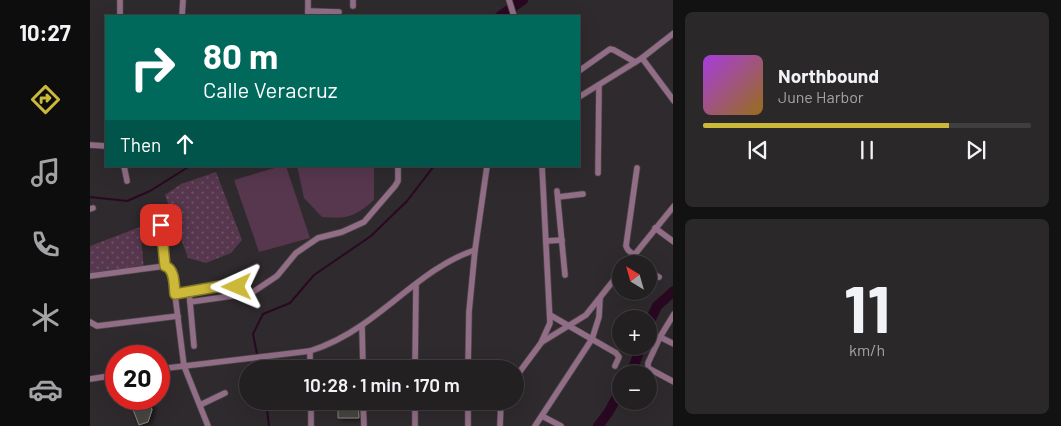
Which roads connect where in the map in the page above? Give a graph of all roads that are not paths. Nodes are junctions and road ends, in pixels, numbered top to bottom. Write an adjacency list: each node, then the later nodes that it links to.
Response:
1 (120, 0): 7 (street)
2 (183, 0): 8 (street)
3 (308, 0): 6 (street)
4 (509, 0): 9 (street)
5 (339, 12): 6 (street)
6 (308, 14)
7 (120, 15)
8 (182, 15)
9 (514, 15)
10 (673, 34): 11 (street)
11 (642, 58): 12 (street); 16 (street)
12 (635, 62): 13 (street); 14 (street)
13 (580, 70)
14 (599, 84): 15 (street); 24 (street)
15 (580, 95)
16 (673, 100)
17 (90, 145): 18 (street)
18 (105, 146)
19 (124, 167): 25 (street)
20 (398, 167): 44 (street)
21 (487, 167): 33 (street)
22 (542, 167): 31 (street)
23 (637, 168): 34 (street)
24 (598, 173)
25 (127, 181)
26 (583, 194): 30 (street)
27 (673, 207): 29 (street)
28 (161, 225): 36 (street)
29 (655, 228): 32 (street); 35 (street)
30 (562, 240): 31 (street); 37 (street)
31 (546, 241): 48 (street)
32 (673, 241)
33 (475, 250): 40 (street); 63 (street)
34 (630, 255)
35 (634, 255)
36 (167, 266): 38 (street); 43 (street)
37 (565, 275)
38 (90, 276)
39 (612, 283): 46 (street)
40 (416, 285): 52 (street); 62 (street)
41 (211, 288): 42 (street); 44 (street); 45 (street)
42 (189, 291): 43 (street); 47 (street)
43 (175, 294): 49 (street)
44 (239, 295): 45 (street)
45 (212, 299): 47 (street)
46 (600, 299): 53 (street); 55 (street)
47 (190, 302): 58 (street)
48 (550, 315): 53 (street); 56 (street)
49 (178, 316): 51 (street); 65 (street)
50 (673, 316): 54 (street)
51 (91, 324)
52 (362, 326): 59 (street); 61 (street)
53 (568, 326): 55 (street); 56 (street)
54 (660, 337): 57 (street); 70 (street)
55 (592, 339): 64 (street); 78 (street)
56 (541, 343): 66 (street)
57 (673, 344)
58 (194, 346)
59 (310, 351): 60 (street); 65 (street)
60 (310, 360)
61 (362, 360)
62 (416, 360)
63 (468, 360)
64 (615, 365)
65 (184, 366): 67 (street); 72 (street)
66 (524, 366)
67 (170, 368)
68 (105, 377): 69 (street)
69 (90, 379)
70 (673, 381)
71 (225, 393): 72 (street)
72 (200, 405): 79 (street)
73 (311, 410): 80 (street)
74 (363, 410): 81 (street)
75 (415, 410): 82 (street)
76 (468, 410): 83 (street)
77 (500, 410): 84 (street)
78 (542, 416): 85 (street); 86 (street)
79 (208, 426)
80 (311, 426)
81 (364, 426)
82 (415, 426)
83 (468, 426)
84 (500, 426)
85 (535, 426)
86 (561, 426)

